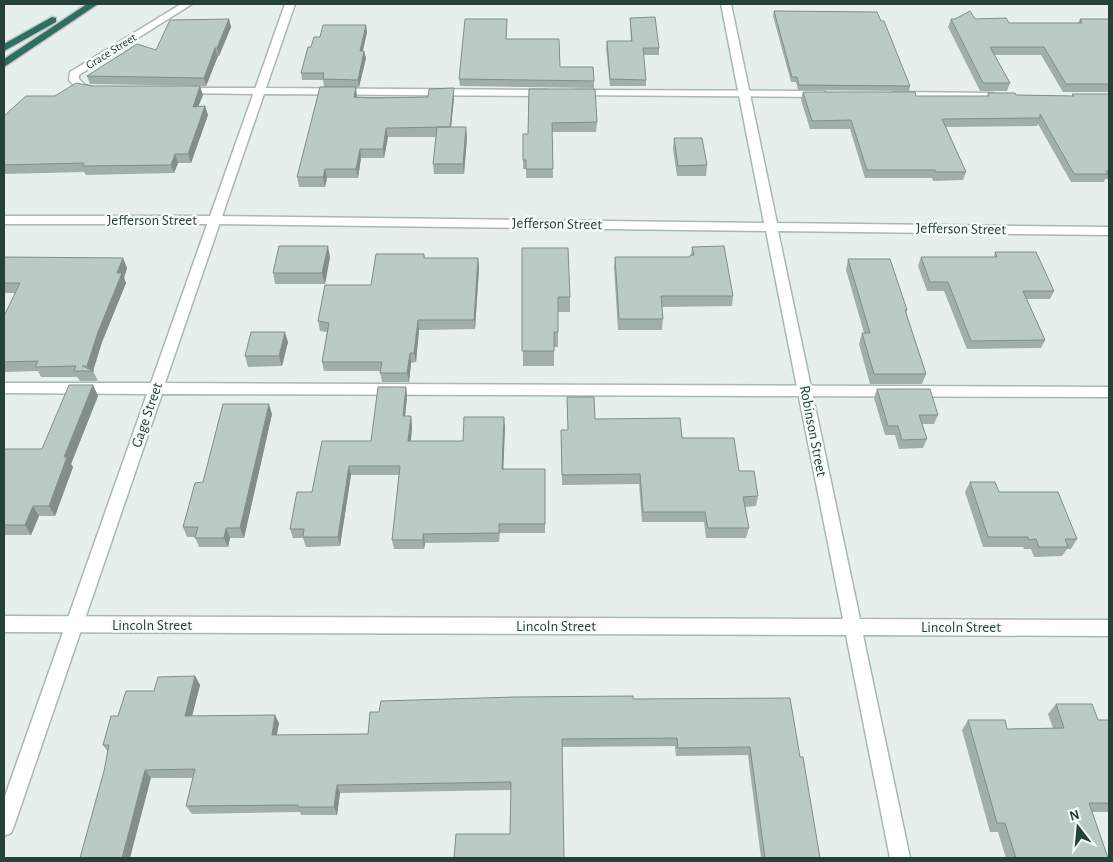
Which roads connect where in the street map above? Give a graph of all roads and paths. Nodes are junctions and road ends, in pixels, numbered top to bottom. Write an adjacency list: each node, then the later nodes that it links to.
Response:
1 (82, 4): 6 (highway)
2 (93, 4): 7 (highway)
3 (187, 4): 8 (street, Grace Street)
4 (290, 4): 10 (street, Gage Street)
5 (726, 4): 11 (street, Robinson Street)
6 (4, 48)
7 (4, 64)
8 (104, 90)
9 (172, 90): 10 (street)
10 (259, 91): 11 (street); 16 (street, Gage Street)
11 (744, 94): 12 (street); 17 (street, Robinson Street)
12 (833, 94)
13 (882, 95): 14 (street)
14 (1001, 96)
15 (4, 220): 16 (street, Jefferson Street)
16 (215, 220): 17 (street, Jefferson Street); 20 (street, Gage Street)
17 (771, 226): 18 (street, Jefferson Street); 21 (street, Robinson Street)
18 (1109, 231)
19 (4, 388): 20 (street)
20 (156, 389): 21 (street); 24 (street, Gage Street)
21 (805, 391): 22 (street); 25 (street, Robinson Street)
22 (1109, 392)
23 (4, 624): 24 (street, Lincoln Street)
24 (74, 624): 25 (street, Lincoln Street); 27 (street, Gage Street)
25 (853, 627): 26 (street, Lincoln Street); 28 (street, Robinson Street)
26 (1109, 628)
27 (4, 826)
28 (900, 858)

